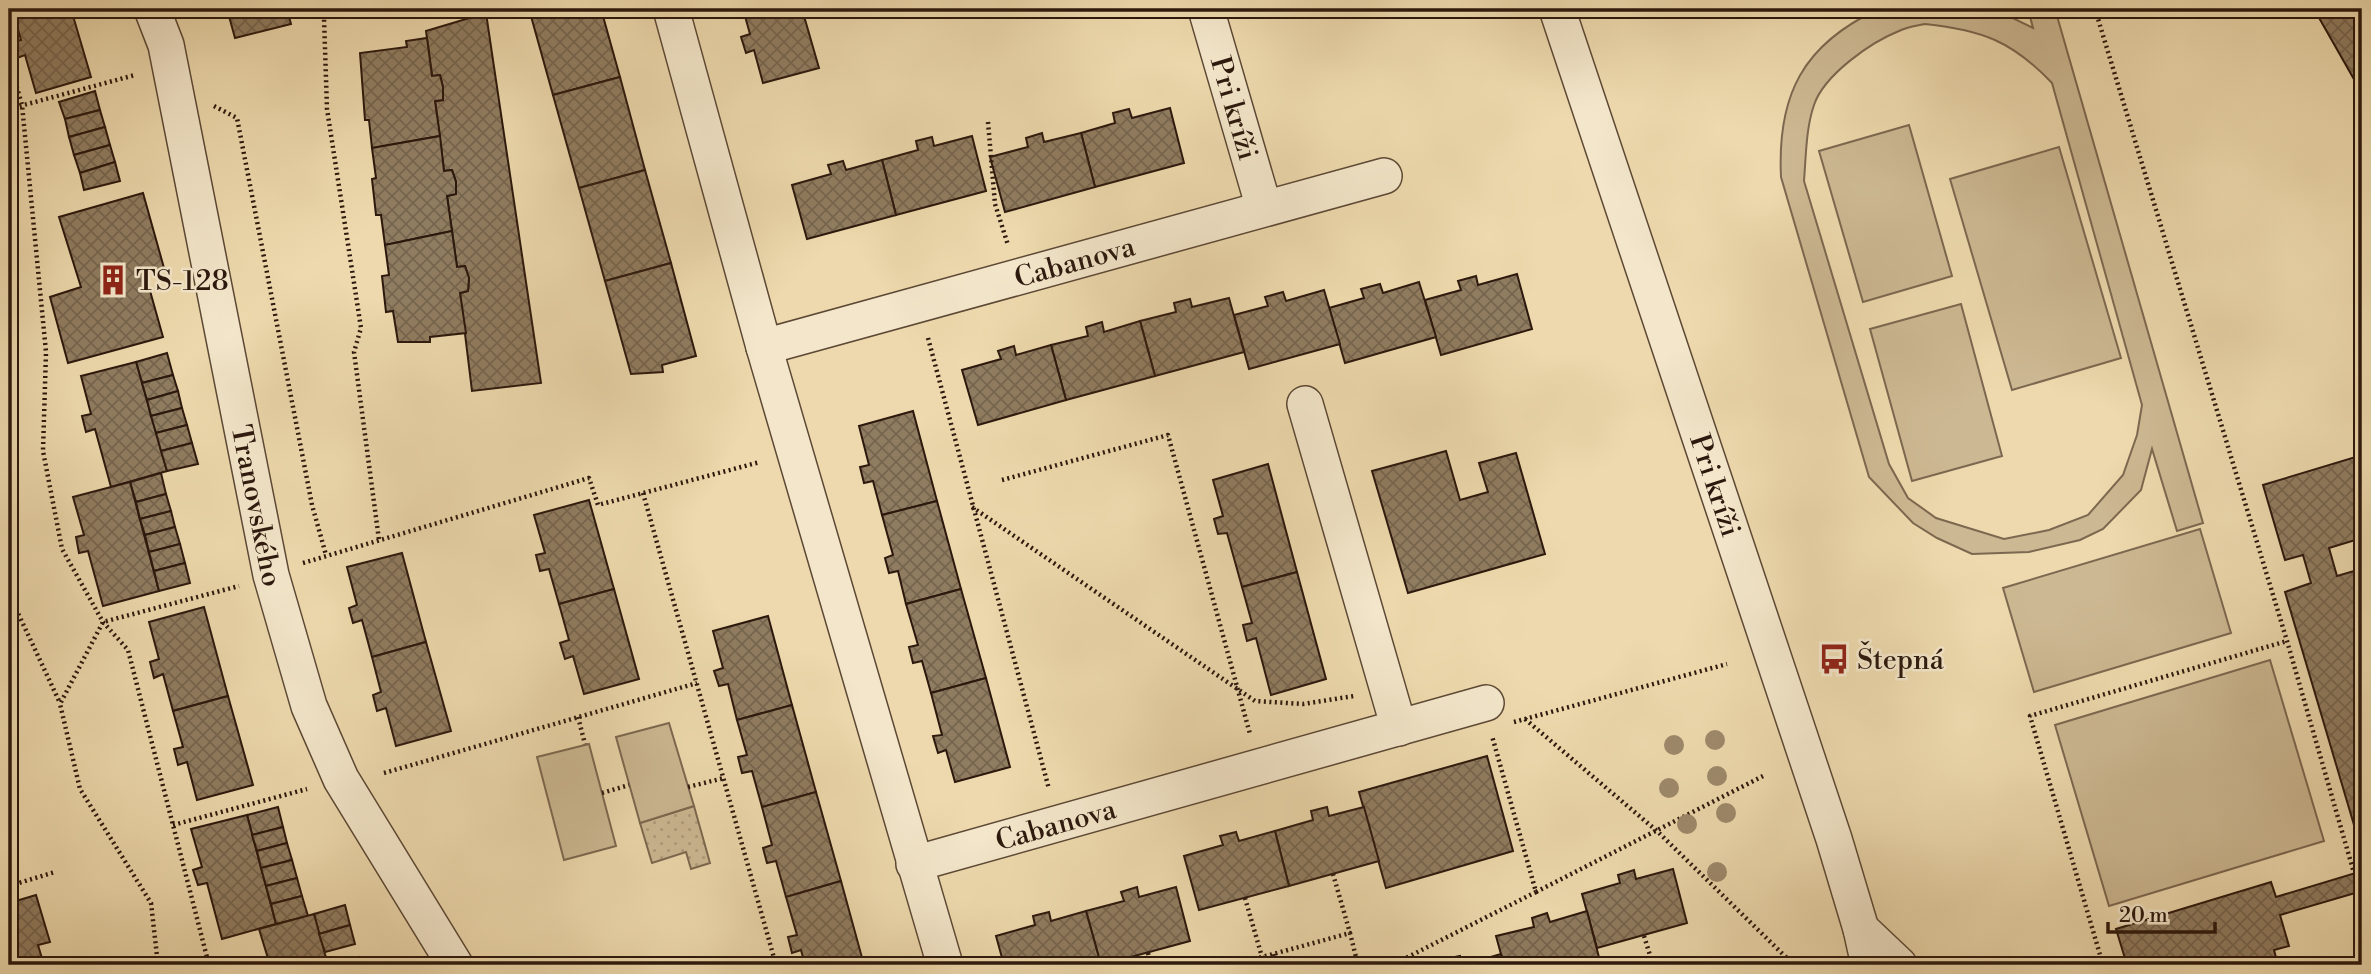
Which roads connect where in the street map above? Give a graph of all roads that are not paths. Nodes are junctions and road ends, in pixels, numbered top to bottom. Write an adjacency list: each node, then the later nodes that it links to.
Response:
1 (152, 9): 13 (street, Tranovského)
2 (671, 9): 7 (street)
3 (1206, 9): 6 (street, Pri kríži)
4 (1557, 9): 12 (street, Pri kríži)
5 (1384, 176): 6 (street, Cabanova)
6 (1264, 208): 7 (street, Cabanova)
7 (764, 347): 11 (street)
8 (1305, 404): 10 (street)
9 (1496, 718): 10 (street, Cabanova)
10 (1399, 728): 11 (street, Cabanova)
11 (914, 864): 14 (street)
12 (1861, 929): 15 (street, Pri kríži); 16 (street)
13 (455, 965)
14 (945, 965)
15 (1869, 965)
16 (1899, 965)

